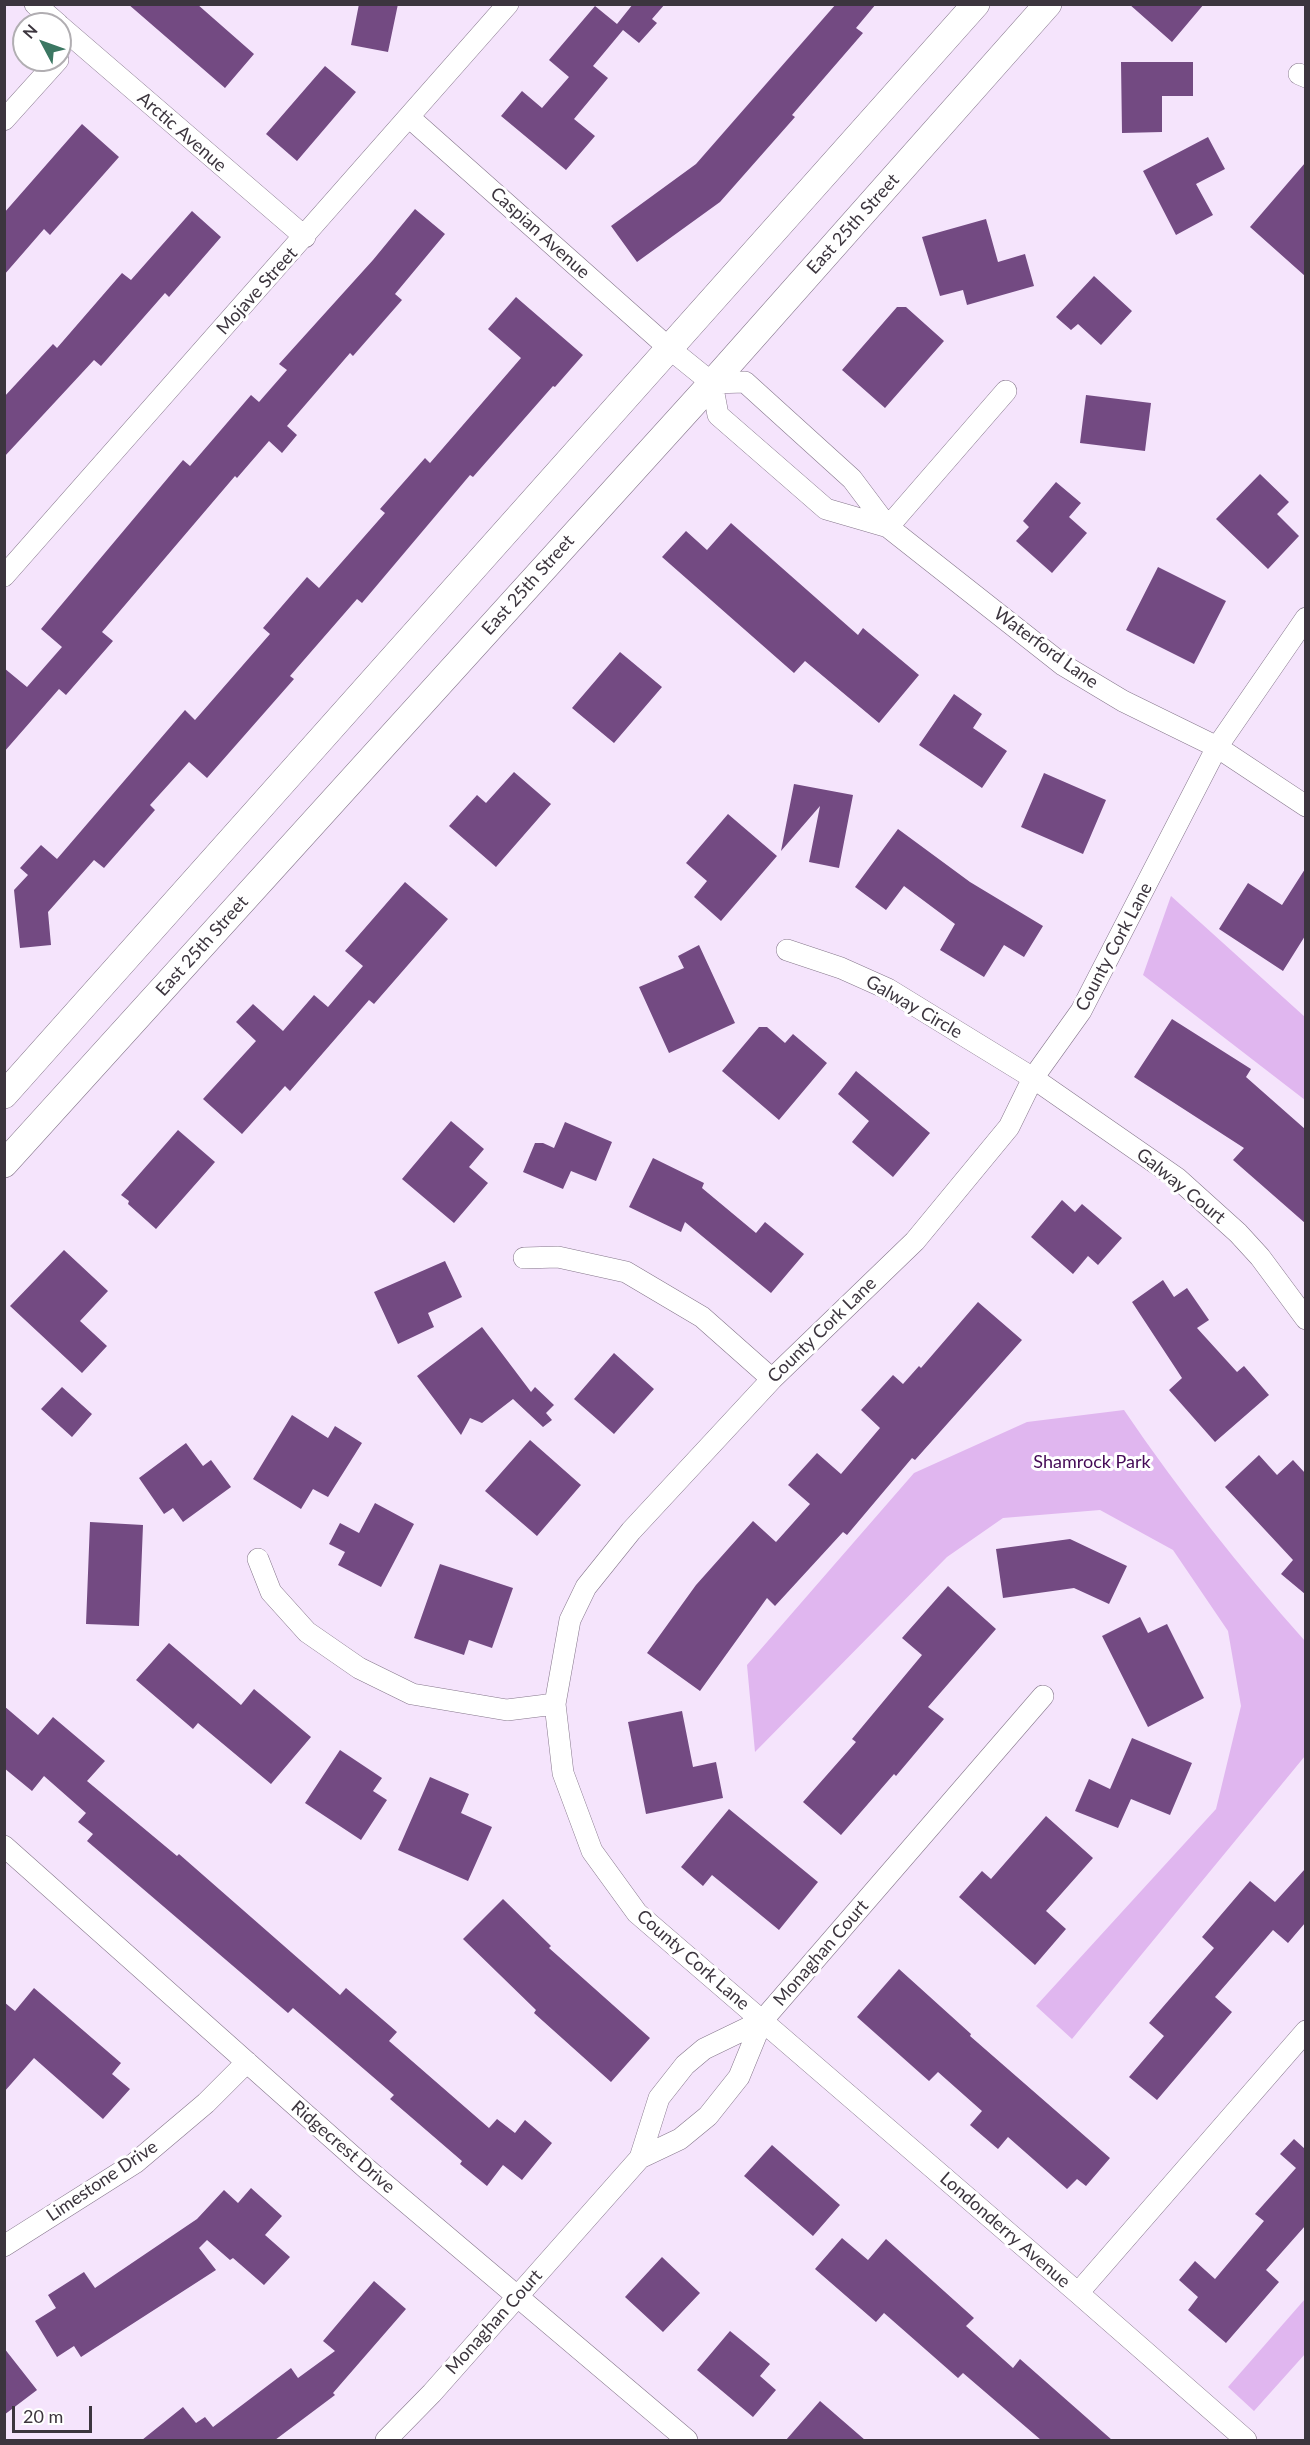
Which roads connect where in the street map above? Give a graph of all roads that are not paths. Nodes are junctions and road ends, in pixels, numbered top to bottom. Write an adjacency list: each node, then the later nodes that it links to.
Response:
1 (508, 4): 6 (street, Mojave Street)
2 (976, 4): 9 (street)
3 (1048, 4): 10 (street, East 25th Street)
4 (72, 36): 8 (street, Arctic Avenue)
5 (47, 72): 7 (street)
6 (410, 118): 8 (street, Mojave Street); 9 (street, Caspian Avenue)
7 (4, 120)
8 (304, 237): 13 (street, Mojave Street)
9 (670, 349): 10 (street); 19 (street)
10 (712, 383): 12 (street, Waterford Lane); 12 (street, Waterford Lane); 20 (street, East 25th Street)
11 (1006, 391): 12 (street)
12 (888, 527): 15 (street, Waterford Lane)
13 (4, 576)
14 (1305, 618): 15 (street, County Cork Lane)
15 (1217, 747): 16 (street, Waterford Lane); 18 (street, County Cork Lane)
16 (1305, 806)
17 (787, 950): 18 (street, Galway Circle)
18 (1033, 1078): 22 (street, Galway Court); 23 (street, County Cork Lane)
19 (4, 1095)
20 (4, 1164)
21 (524, 1258): 23 (street)
22 (1305, 1319)
23 (772, 1379): 26 (street, County Cork Lane)
24 (258, 1559): 26 (street)
25 (1043, 1696): 28 (street, Monaghan Court)
26 (555, 1704): 28 (street, County Cork Lane)
27 (4, 1846): 30 (street, Ridgecrest Drive)
28 (762, 2021): 31 (street); 31 (street, Monaghan Court); 33 (street, Londonderry Avenue)
29 (1305, 2031): 33 (street)
30 (247, 2062): 32 (street, Limestone Drive); 34 (street, Ridgecrest Drive)
31 (640, 2158): 34 (street, Monaghan Court)
32 (4, 2246)
33 (1078, 2293): 37 (street, Londonderry Avenue)
34 (518, 2296): 35 (street, Monaghan Court); 36 (street, Ridgecrest Drive)
35 (386, 2440)
36 (687, 2440)
37 (1246, 2440)

